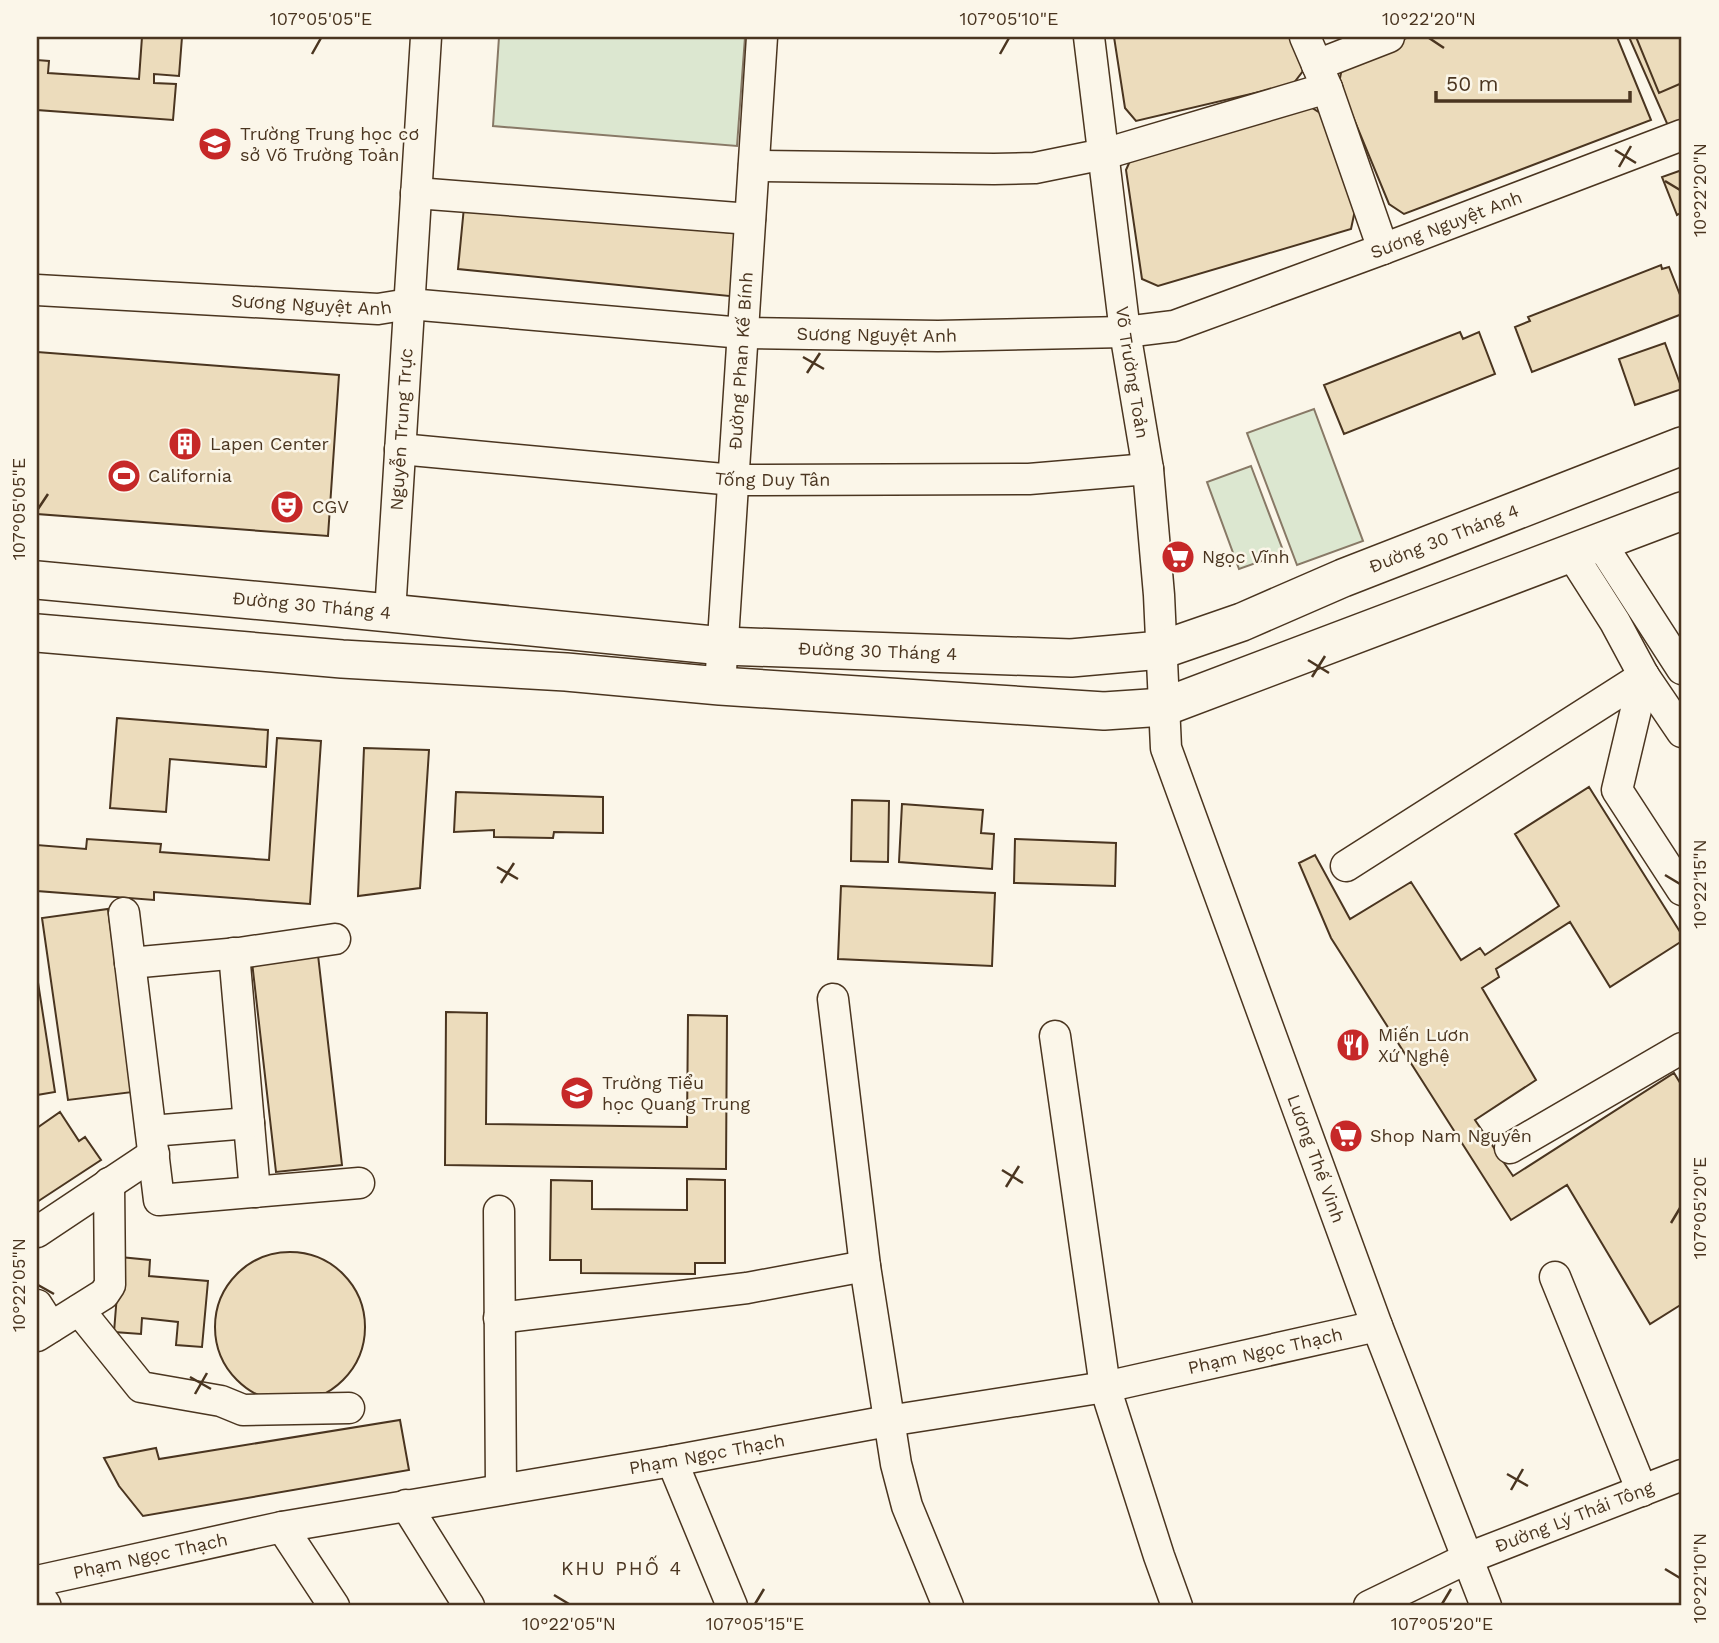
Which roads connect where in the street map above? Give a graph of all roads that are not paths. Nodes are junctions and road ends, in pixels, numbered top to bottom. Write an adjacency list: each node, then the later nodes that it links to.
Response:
1 (426, 37): 10 (street, Nguyễn Trung Trực)
2 (762, 37): 9 (street, Đường Phan Kế Bính)
3 (1089, 37): 8 (street, Võ Trường Toản)
4 (1305, 37): 6 (street)
5 (1389, 37): 6 (street)
6 (1322, 77): 8 (street); 12 (street)
7 (1682, 135): 12 (street, Sương Nguyệt Anh)
8 (1104, 154): 9 (street); 15 (street, Võ Trường Toản)
9 (754, 166): 11 (street, Đường Phan Kế Bính)
10 (416, 193): 11 (street); 14 (street, Nguyễn Trung Trực)
11 (750, 219): 16 (street, Đường Phan Kế Bính)
12 (1383, 249): 15 (street, Sương Nguyệt Anh)
13 (37, 290): 14 (street, Sương Nguyệt Anh)
14 (409, 304): 16 (street, Sương Nguyệt Anh); 18 (street, Nguyễn Trung Trực)
15 (1125, 332): 16 (street, Sương Nguyệt Anh); 19 (street, Võ Trường Toản)
16 (743, 333): 20 (street, Đường Phan Kế Bính)
17 (1682, 446): 29 (main road, Đường 30 Tháng 4)
18 (400, 449): 20 (street, Tống Duy Tân); 25 (street, Nguyễn Trung Trực)
19 (1148, 469): 20 (street, Tống Duy Tân); 29 (street, Võ Trường Toản)
20 (734, 480): 28 (street, Đường Phan Kế Bính)
21 (1682, 512): 22 (main road)
22 (1585, 548): 30 (street); 31 (street); 33 (main road)
23 (37, 580): 24 (main road, Đường 30 Tháng 4)
24 (86, 584): 25 (main road, Đường 30 Tháng 4); 27 (main road)
25 (390, 612): 28 (main road, Đường 30 Tháng 4)
26 (37, 634): 27 (main road)
27 (81, 637): 32 (main road)
28 (723, 646): 29 (main road, Đường 30 Tháng 4); 32 (street, Đường Phan Kế Bính)
29 (1161, 650): 33 (street, Võ Trường Toản)
30 (1682, 669)
31 (1644, 676): 34 (street); 35 (street); 36 (street)
32 (720, 686): 33 (main road)
33 (1164, 707): 58 (street, Lương Thế Vinh)
34 (1682, 732)
35 (1673, 856): 37 (street)
36 (1346, 866)
37 (1682, 890)
38 (124, 914): 41 (street)
39 (335, 939): 40 (street)
40 (234, 953): 41 (street); 45 (street)
41 (130, 963): 46 (street)
42 (833, 999): 53 (street)
43 (1055, 1036): 59 (street)
44 (1682, 1048): 47 (street)
45 (249, 1123): 46 (street); 50 (street)
46 (152, 1142): 48 (street); 50 (street)
47 (1510, 1148)
48 (109, 1183): 52 (street); 55 (street)
49 (359, 1183): 50 (street)
50 (255, 1192)
51 (499, 1211): 56 (street)
52 (37, 1231)
53 (865, 1266): 56 (street); 61 (street)
54 (1555, 1277): 65 (street)
55 (79, 1310): 57 (street); 60 (street)
56 (499, 1318): 64 (street)
57 (42, 1323)
58 (1377, 1326): 59 (street, Phạm Ngọc Thạch); 68 (street, Lương Thế Vinh)
59 (1105, 1387): 61 (street, Phạm Ngọc Thạch); 76 (street)
60 (349, 1408)
61 (888, 1421): 62 (street, Phạm Ngọc Thạch); 75 (street)
62 (672, 1461): 64 (street, Phạm Ngọc Thạch); 74 (street)
63 (1682, 1475): 65 (street, Đường Lý Thái Tông)
64 (500, 1489): 66 (street, Phạm Ngọc Thạch)
65 (1642, 1490): 68 (street, Đường Lý Thái Tông)
66 (406, 1506): 67 (street, Phạm Ngọc Thạch); 73 (street)
67 (282, 1527): 69 (street, Phạm Ngọc Thạch); 72 (street)
68 (1468, 1558): 77 (street, Đường Lý Thái Tông); 78 (street, Lương Thế Vinh)
69 (37, 1581)
70 (37, 1598): 71 (main road)
71 (42, 1606)
72 (334, 1606)
73 (469, 1606)
74 (732, 1606)
75 (948, 1606)
76 (1177, 1606)
77 (1369, 1606)
78 (1486, 1606)

